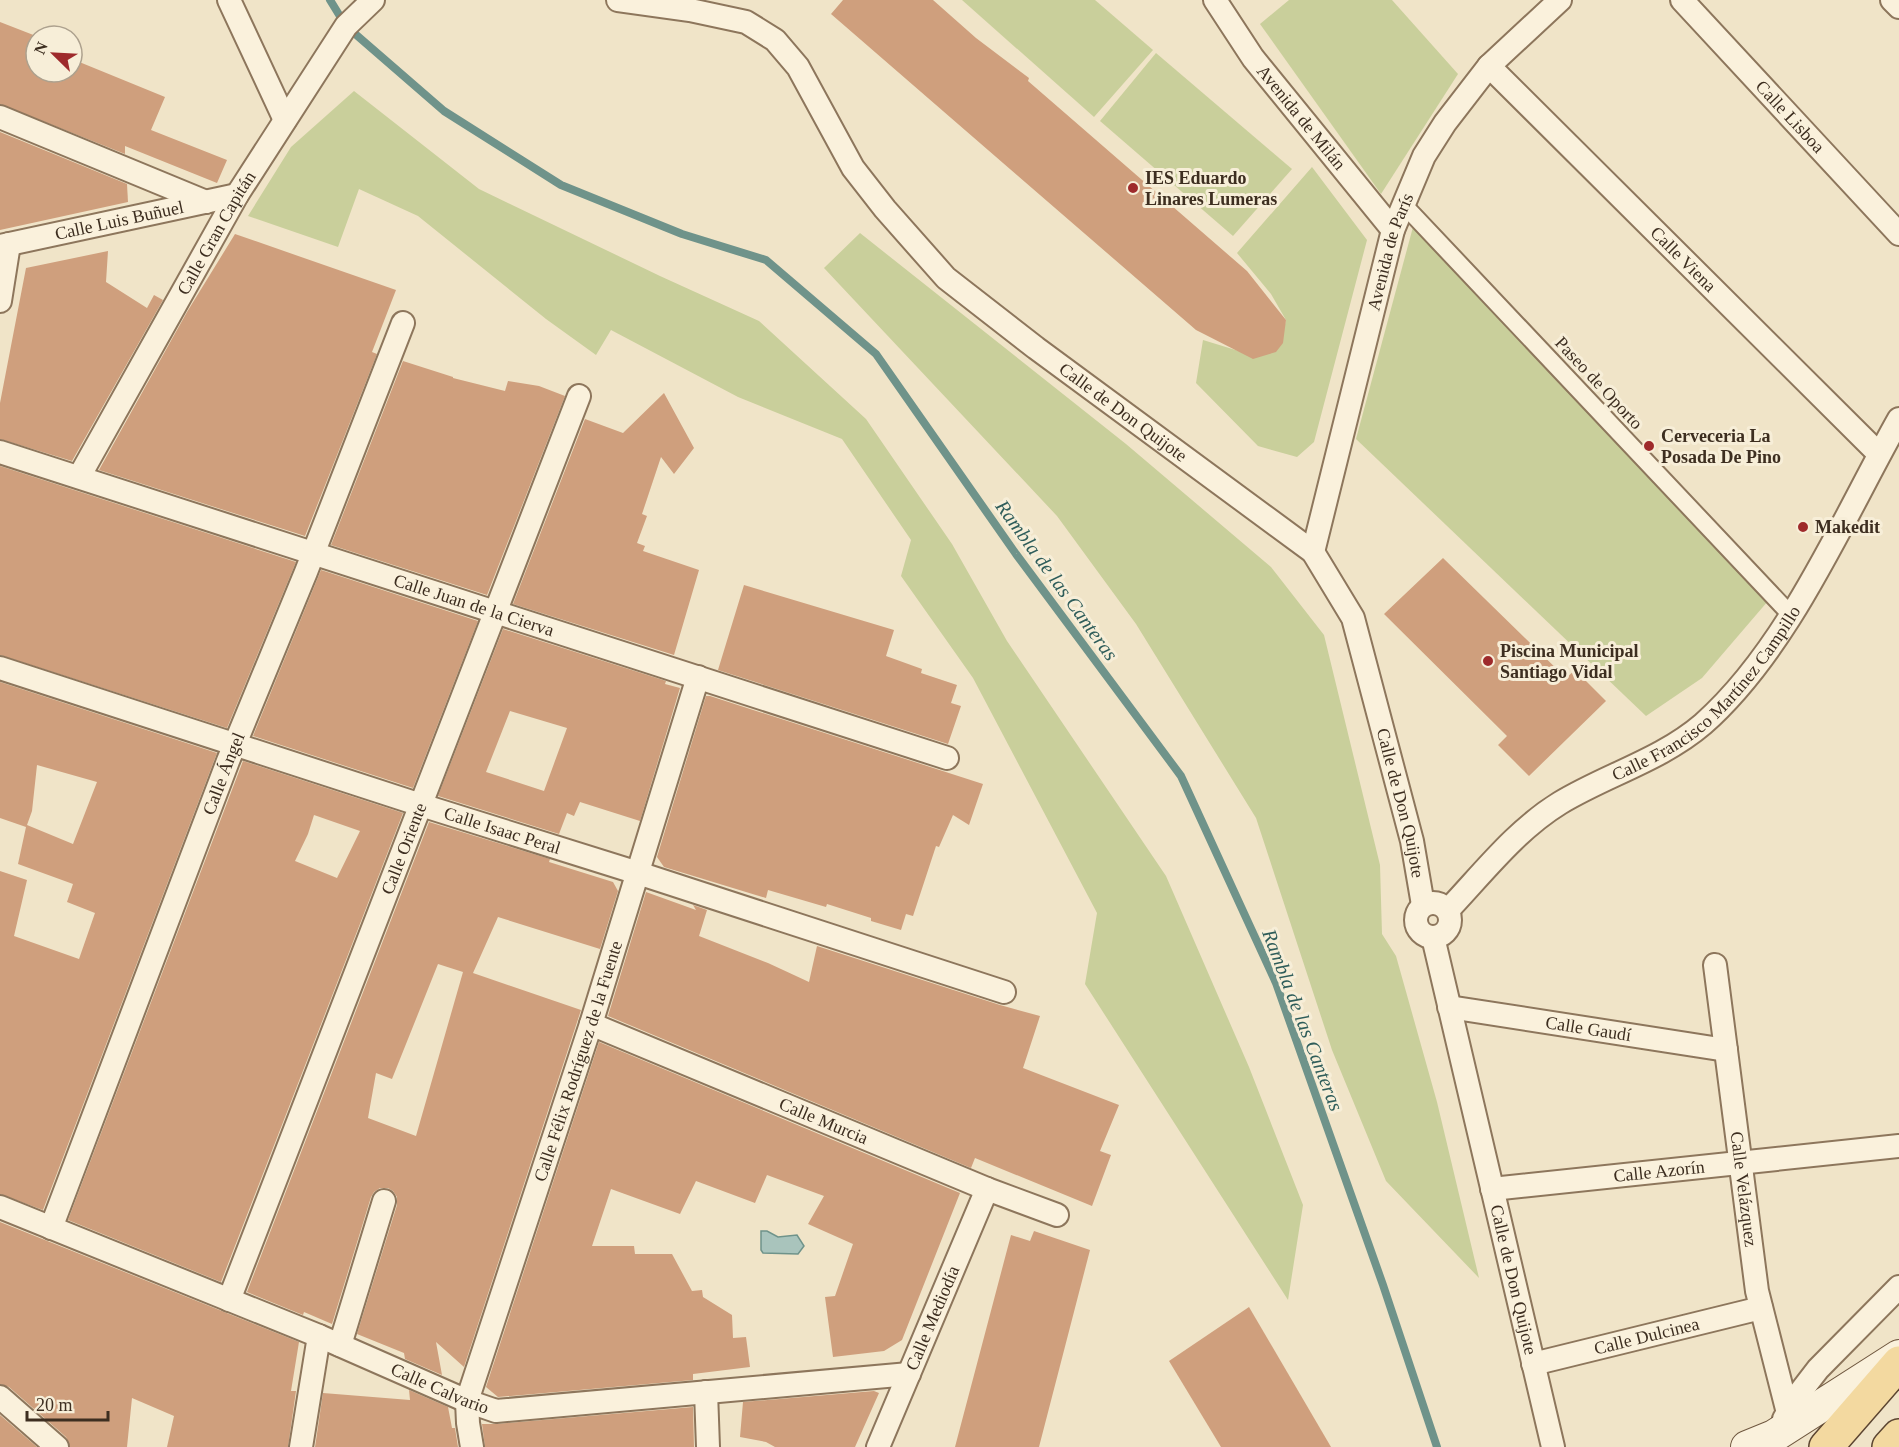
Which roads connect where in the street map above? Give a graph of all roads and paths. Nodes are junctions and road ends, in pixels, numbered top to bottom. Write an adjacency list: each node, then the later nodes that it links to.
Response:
1 (229, 0): 13 (street)
2 (373, 0): 13 (street, Calle Gran Capitán)
3 (618, 0): 10 (street, Calle de Don Quijote)
4 (739, 0): 10 (street)
5 (1215, 0): 17 (street, Avenida de Milán)
6 (1560, 0): 11 (street, Avenida de París)
7 (1682, 0): 18 (street, Calle Lisboa)
8 (1892, 0): 9 (street)
9 (1899, 7)
10 (723, 17): 28 (street, Calle de Don Quijote)
11 (1489, 66): 16 (street, Avenida de París); 25 (street, Calle Viena)
12 (0, 117): 15 (street)
13 (285, 120): 14 (street, Calle Gran Capitán)
14 (237, 195): 15 (street, Calle Luis Buñuel); 26 (street, Calle Gran Capitán)
15 (206, 201): 19 (street, Calle Luis Buñuel)
16 (1403, 204): 17 (street, Avenida de París); 30 (street, Paseo de Oporto)
17 (1393, 230): 28 (street, Avenida de París)
18 (1899, 234)
19 (5, 245): 20 (street)
20 (0, 301)
21 (403, 323): 27 (street, Calle Ángel)
22 (579, 396): 29 (street, Calle Oriente)
23 (1899, 419): 25 (street, Calle Francisco Martínez Campillo)
24 (0, 452): 26 (street, Calle Juan de la Cierva)
25 (1880, 454): 30 (street, Calle Francisco Martínez Campillo)
26 (80, 477): 27 (street, Calle Juan de la Cierva)
27 (313, 552): 29 (street, Calle Juan de la Cierva); 33 (street, Calle Ángel)
28 (1313, 552): 37 (street, Calle de Don Quijote)
29 (496, 612): 32 (street, Calle Juan de la Cierva); 35 (street, Calle Oriente)
30 (1791, 615): 38 (street, Calle Francisco Martínez Campillo)
31 (0, 668): 33 (street, Calle Isaac Peral)
32 (698, 677): 34 (street, Calle Juan de la Cierva); 36 (street, Calle Félix Rodríguez de la Fuente)
33 (235, 744): 35 (street, Calle Isaac Peral); 52 (street, Calle Ángel)
34 (947, 758)
35 (421, 805): 36 (street, Calle Isaac Peral); 54 (street, Calle Oriente)
36 (638, 873): 41 (street, Calle Isaac Peral); 43 (street, Calle Félix Rodríguez de la Fuente)
37 (1424, 905): 38 (street); 39 (street)
38 (1448, 910): 39 (street)
39 (1433, 937): 42 (street, Calle de Don Quijote)
40 (1715, 965): 44 (street, Calle Velázquez)
41 (1004, 992)
42 (1449, 1006): 44 (street, Calle Gaudí); 48 (street, Calle de Don Quijote)
43 (591, 1024): 47 (street, Calle Murcia); 64 (street, Calle Félix Rodríguez de la Fuente)
44 (1726, 1050): 46 (street, Calle Velázquez)
45 (1899, 1146): 46 (street, Calle Azorín)
46 (1741, 1162): 48 (street, Calle Azorín); 55 (street, Calle Velázquez)
47 (987, 1189): 51 (street, Calle Murcia); 61 (street, Calle Mediodía)
48 (1492, 1189): 60 (street, Calle de Don Quijote)
49 (384, 1201): 57 (street)
50 (0, 1207): 52 (street, Calle Calvario)
51 (1057, 1215)
52 (51, 1228): 54 (street, Calle Calvario)
53 (1899, 1287): 65 (street)
54 (229, 1300): 56 (street, Calle Calvario)
55 (1761, 1308): 60 (street, Calle Dulcinea); 65 (street, Calle Velázquez)
56 (319, 1336): 57 (street, Calle Calvario); 68 (street)
57 (339, 1345): 64 (street, Calle Calvario)
58 (1899, 1356): 65 (main road)
59 (1899, 1363): 73 (main road)
60 (1533, 1364): 72 (street, Calle de Don Quijote)
61 (909, 1374): 62 (street, Calle Calvario); 71 (street, Calle Mediodía)
62 (706, 1392): 64 (street, Calle Calvario); 70 (street)
63 (0, 1397): 67 (street)
64 (467, 1401): 69 (street, Calle Félix Rodríguez de la Fuente)
65 (1770, 1432)
66 (1899, 1436): 74 (main road)
67 (57, 1447)
68 (301, 1447)
69 (472, 1447)
70 (708, 1447)
71 (878, 1447)
72 (1552, 1447)
73 (1826, 1447)
74 (1889, 1447)

